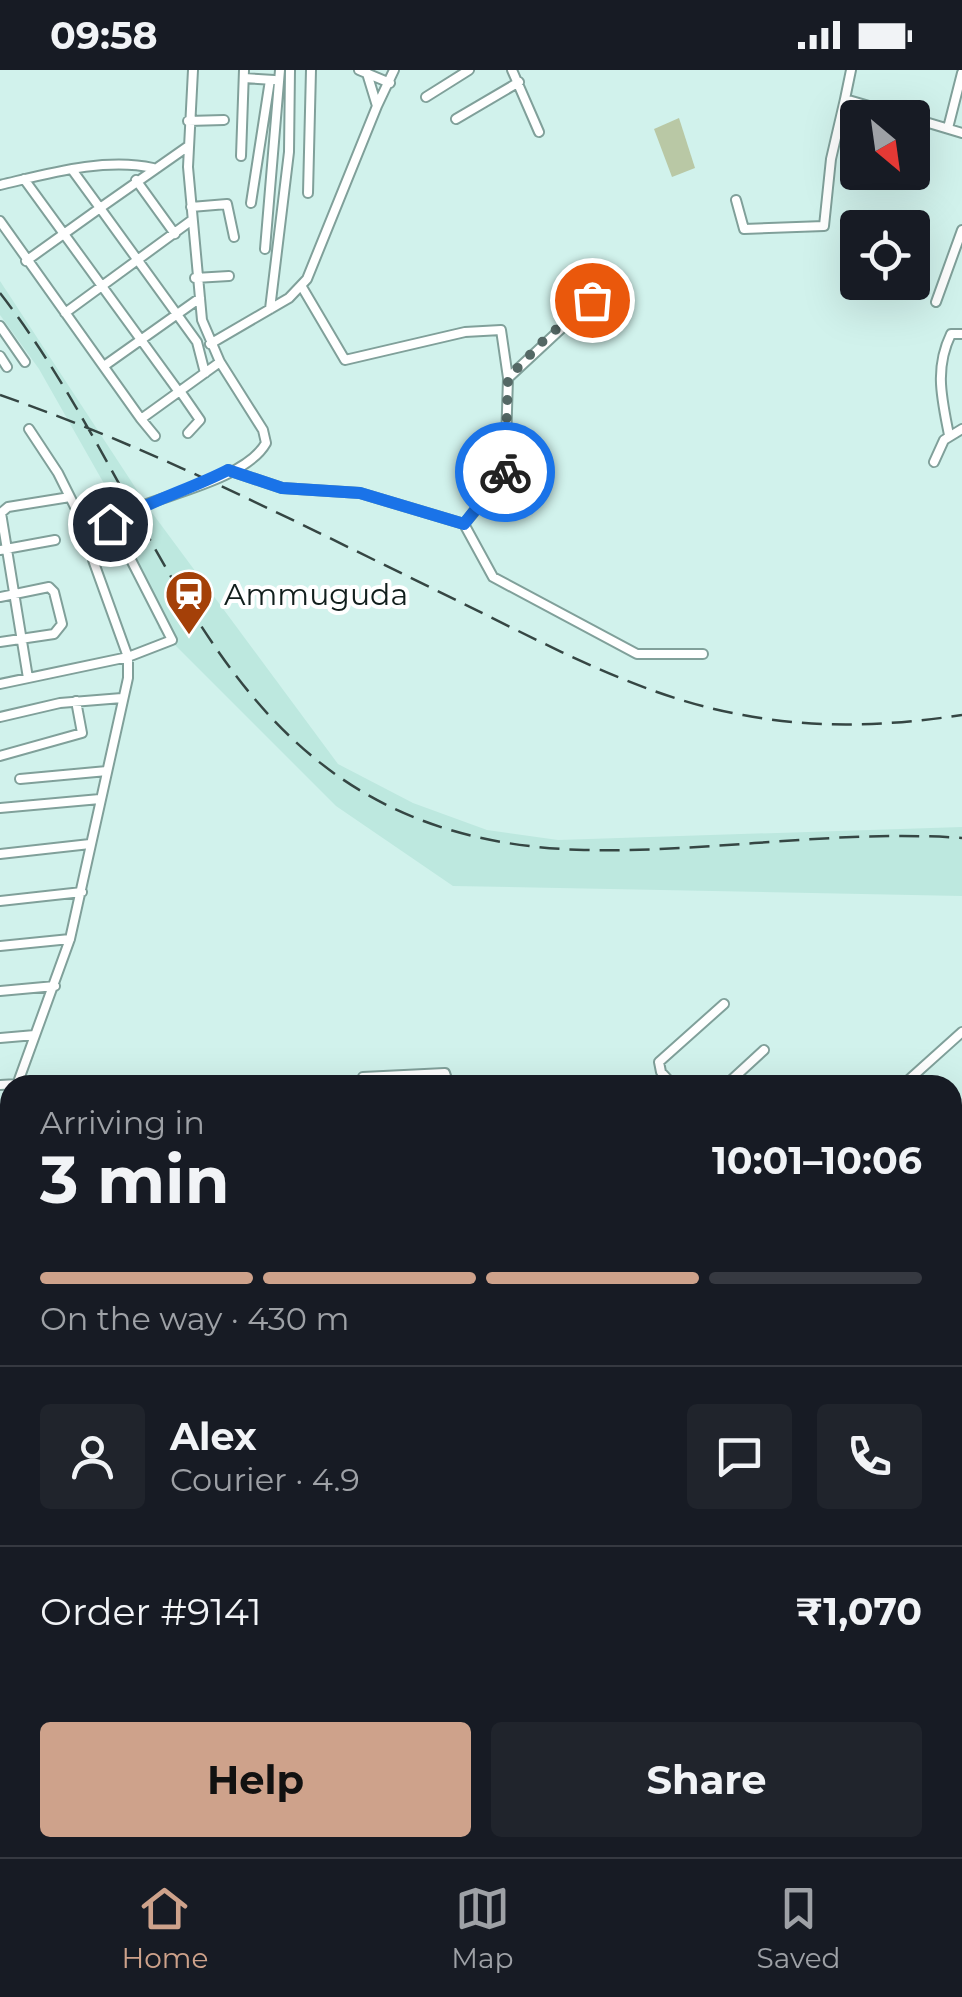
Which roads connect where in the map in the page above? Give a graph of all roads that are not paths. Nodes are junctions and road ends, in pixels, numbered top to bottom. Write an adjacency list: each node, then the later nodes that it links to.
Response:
1 (193, 70): 20 (street)
2 (290, 70): 40 (street)
3 (312, 70): 32 (street)
4 (394, 70): 12 (street)
5 (470, 70): 14 (street)
6 (512, 70): 13 (street)
7 (850, 70): 15 (street)
8 (364, 71): 12 (street); 17 (street)
9 (962, 73): 22 (street)
10 (244, 74): 11 (street); 26 (street)
11 (276, 76): 34 (street); 39 (street)
12 (390, 82): 17 (street)
13 (519, 82): 18 (street); 23 (street)
14 (426, 97)
15 (845, 99): 16 (street); 33 (street)
16 (848, 100)
17 (377, 106): 53 (street)
18 (456, 118)
19 (224, 120): 20 (street)
20 (188, 121): 25 (street)
21 (930, 123): 22 (street)
22 (948, 128): 24 (street)
23 (539, 132)
24 (962, 133)
25 (187, 147): 27 (street); 35 (street)
26 (241, 156)
27 (153, 168): 28 (street); 30 (street)
28 (73, 171): 29 (street); 36 (street)
29 (24, 179): 31 (street); 42 (street)
30 (136, 180): 36 (street); 43 (street)
31 (0, 184)
32 (308, 193)
33 (736, 200)
34 (252, 203)
35 (191, 207): 37 (street); 44 (street)
36 (100, 208): 42 (street); 46 (street)
37 (192, 220): 43 (street); 51 (street)
38 (0, 221): 47 (street)
39 (269, 223): 40 (street); 45 (street)
40 (281, 224): 57 (street)
41 (962, 230): 48 (street)
42 (64, 234): 47 (street); 52 (street)
43 (175, 234): 46 (street)
44 (234, 236)
45 (265, 249)
46 (138, 260): 52 (street); 59 (street)
47 (26, 261): 58 (street)
48 (952, 262): 49 (street); 56 (street)
49 (962, 266)
50 (228, 276): 51 (street)
51 (195, 278): 54 (street)
52 (102, 286): 58 (street); 62 (street)
53 (302, 287): 57 (street); 70 (street)
54 (200, 298): 59 (street); 63 (street)
55 (592, 300): 70 (street)
56 (936, 302)
57 (270, 309): 63 (street)
58 (64, 313): 68 (street)
59 (177, 313): 62 (street); 69 (street)
60 (0, 326): 65 (street)
61 (962, 334): 76 (street)
62 (140, 340): 68 (street); 71 (street)
63 (210, 344): 66 (street)
64 (0, 356): 67 (street)
65 (25, 362)
66 (220, 362): 69 (street); 79 (street)
67 (7, 366)
68 (104, 366): 72 (street)
69 (204, 373): 71 (street)
70 (508, 378): 81 (street)
71 (180, 391): 72 (street); 75 (street)
72 (141, 418): 77 (street)
73 (29, 429): 80 (street)
74 (962, 429): 76 (street)
75 (188, 433)
76 (949, 435): 78 (street)
77 (155, 436)
78 (934, 462)
79 (228, 470): 81 (street); 83 (street, bridge)
80 (70, 497): 83 (street); 84 (street)
81 (464, 524): 90 (street)
82 (55, 540): 84 (street)
83 (93, 544): 91 (street)
84 (2, 550): 86 (street)
85 (127, 552): 91 (street)
86 (13, 594): 87 (street); 88 (street); 88 (street)
87 (0, 597)
88 (20, 638): 89 (street); 92 (street)
89 (0, 642)
90 (703, 654)
91 (128, 657): 92 (street); 94 (street)
92 (28, 678): 93 (street)
93 (0, 684)
94 (122, 698): 95 (street); 98 (street)
95 (76, 701): 96 (street); 97 (street)
96 (0, 717)
97 (0, 756)
98 (106, 771): 99 (street); 100 (street)
99 (20, 779)
100 (100, 800): 101 (street); 102 (street)
101 (0, 808)
102 (90, 844): 103 (street); 104 (street)
103 (0, 854)
104 (82, 892): 105 (street); 106 (street)
105 (0, 901)
106 (70, 940): 107 (street); 108 (street)
107 (0, 946)
108 (55, 986): 109 (street); 112 (street)
109 (0, 991)
110 (724, 1004): 118 (street)
111 (962, 1032): 120 (street)
112 (35, 1035): 113 (street); 115 (street)
113 (0, 1038)
114 (764, 1050): 119 (street)
115 (21, 1075)
116 (391, 1075): 117 (street)
117 (446, 1075)
118 (664, 1075)
119 (737, 1075)
120 (914, 1075)

